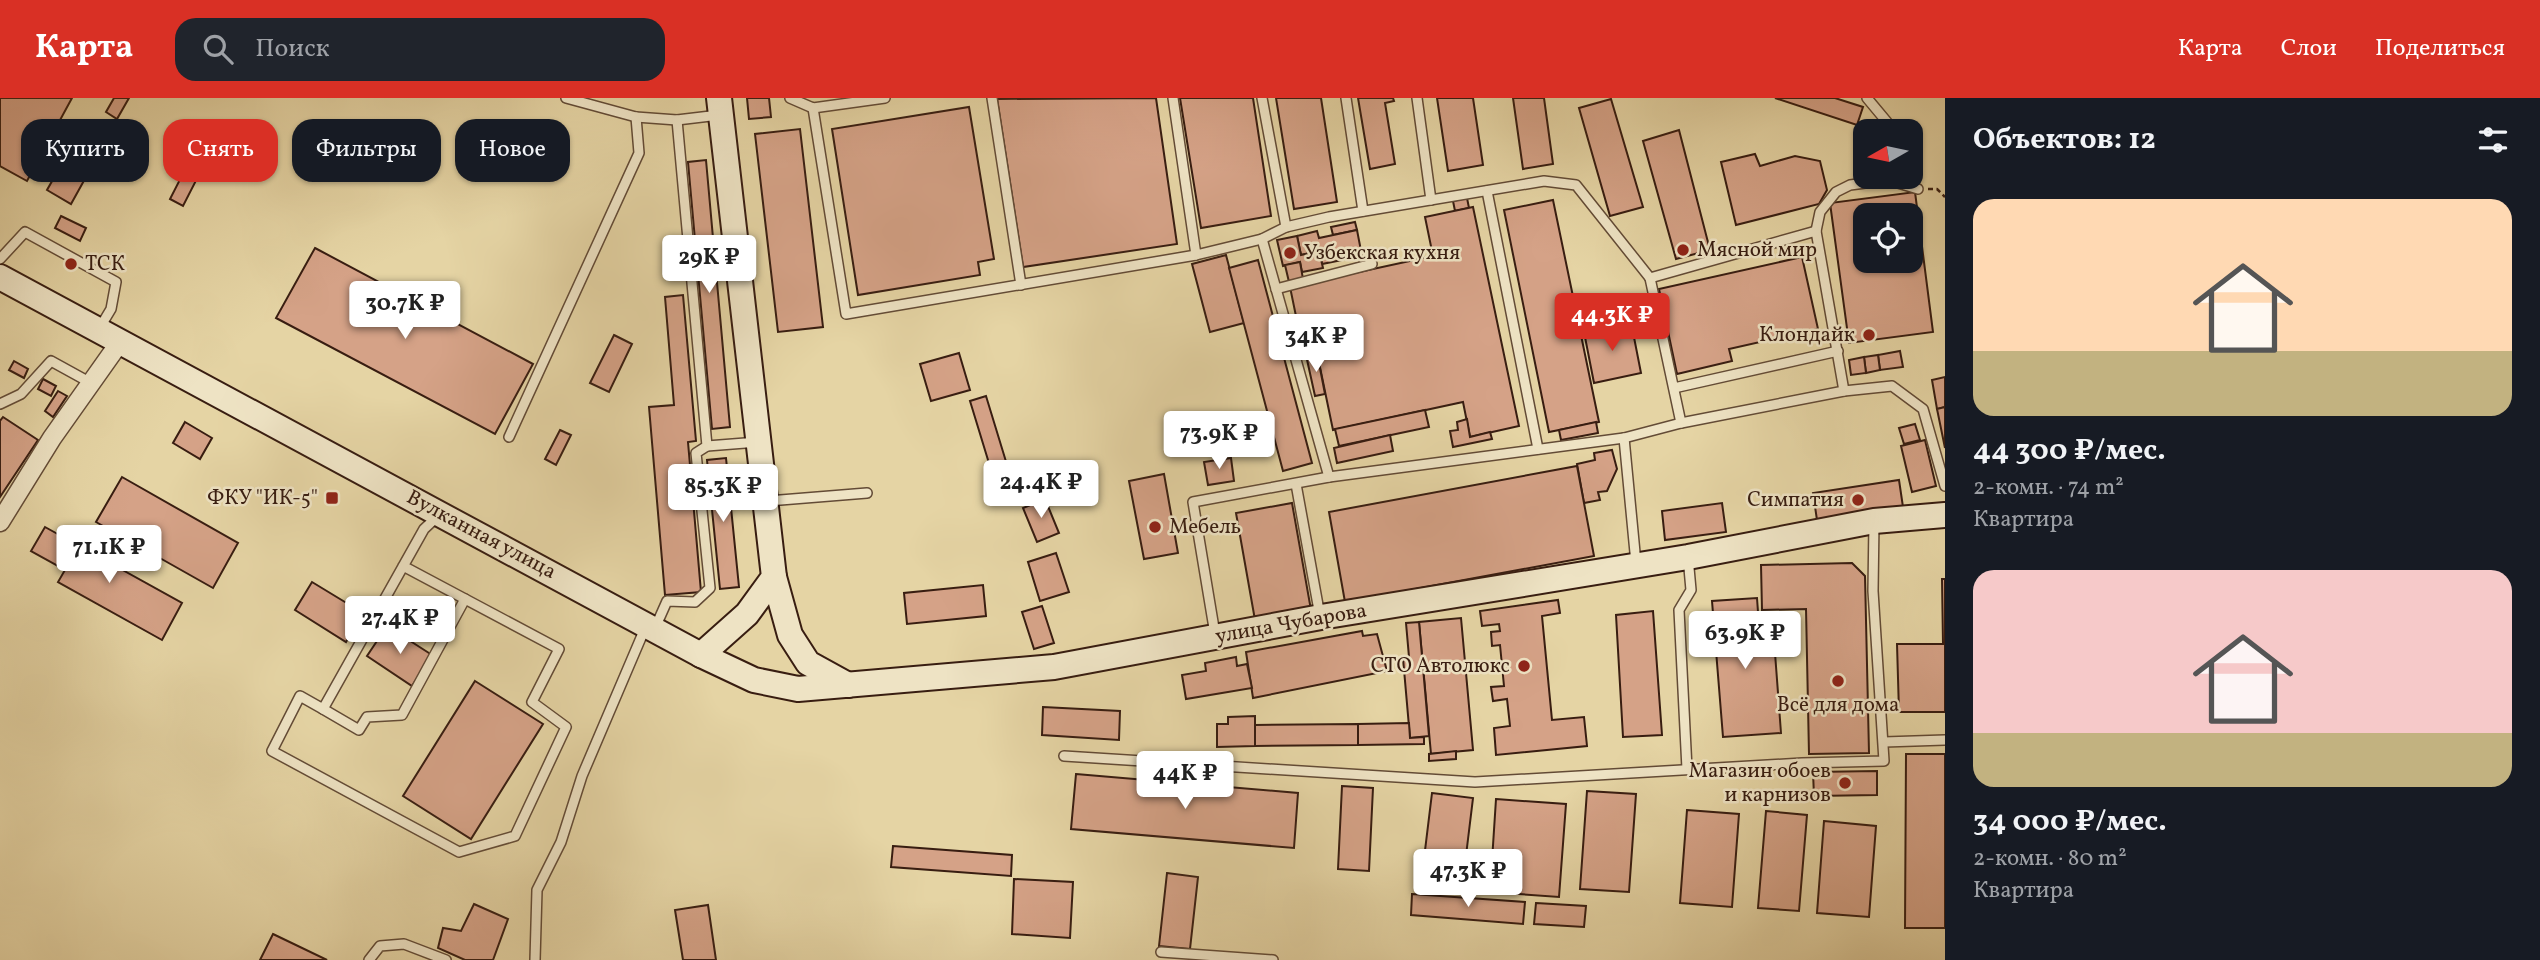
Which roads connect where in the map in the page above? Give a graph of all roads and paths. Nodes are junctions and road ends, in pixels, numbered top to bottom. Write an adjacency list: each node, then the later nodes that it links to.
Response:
1 (566, 98): 12 (lane)
2 (790, 98): 11 (lane)
3 (884, 98): 11 (lane)
4 (992, 98): 29 (lane)
5 (1172, 98): 24 (lane)
6 (1262, 98): 21 (lane)
7 (1346, 98): 20 (lane)
8 (1417, 98): 19 (lane)
9 (1867, 98): 13 (lane)
10 (720, 107): 14 (lane); 40 (street)
11 (813, 108): 29 (lane)
12 (636, 117): 14 (lane); 38 (lane)
13 (1884, 119)
14 (677, 120): 41 (lane)
15 (1853, 185): 22 (lane)
16 (1923, 189): 18 (path)
17 (1487, 191): 19 (lane); 28 (lane); 42 (lane)
18 (1945, 197)
19 (1431, 200): 20 (lane)
20 (1363, 211): 21 (lane)
21 (1286, 227): 23 (lane)
22 (1816, 231): 28 (lane); 32 (lane)
23 (1262, 239): 24 (lane); 30 (lane)
24 (1196, 256): 29 (lane)
25 (0, 259): 31 (lane)
26 (1372, 264): 30 (lane)
27 (0, 277): 31 (street, Вулканная улица)
28 (1650, 278): 34 (lane)
29 (1021, 285)
30 (1276, 289): 43 (lane)
31 (110, 336): 33 (street); 48 (street, Вулканная улица)
32 (1838, 351): 34 (lane); 35 (lane)
33 (91, 383): 36 (lane); 51 (street)
34 (1674, 388): 37 (lane)
35 (1844, 391): 37 (lane); 45 (lane)
36 (0, 404)
37 (1681, 423): 39 (lane)
38 (509, 437)
39 (1624, 438): 42 (lane); 53 (lane)
40 (760, 442): 41 (lane); 47 (street)
41 (707, 446): 58 (lane)
42 (1538, 449): 43 (lane)
43 (1329, 477): 44 (lane)
44 (1296, 484): 57 (lane); 59 (lane)
45 (1945, 486)
46 (867, 493): 47 (lane)
47 (766, 501): 55 (street)
48 (440, 514): 54 (lane); 58 (street, Вулканная улица)
49 (1945, 515): 50 (street, улица Чубарова)
50 (1874, 521): 52 (street, улица Чубарова); 64 (lane)
51 (0, 522)
52 (1688, 557): 53 (street, улица Чубарова); 66 (lane)
53 (1637, 564): 57 (street, улица Чубарова)
54 (402, 566): 56 (lane); 62 (lane)
55 (774, 577): 60 (street); 61 (street)
56 (465, 599): 62 (lane); 62 (lane)
57 (1321, 617): 59 (street, улица Чубарова)
58 (651, 626): 60 (street, улица Чубарова); 70 (lane)
59 (1216, 637): 61 (street, улица Чубарова)
60 (701, 655): 61 (street, улица Чубарова)
61 (848, 685)
62 (323, 709)
63 (1945, 740): 64 (lane)
64 (1884, 742): 66 (lane)
65 (1064, 756): 66 (lane)
66 (1687, 769)
67 (1161, 952): 71 (lane)
68 (369, 960): 69 (lane)
69 (446, 960)
70 (535, 960)
71 (1273, 960)

